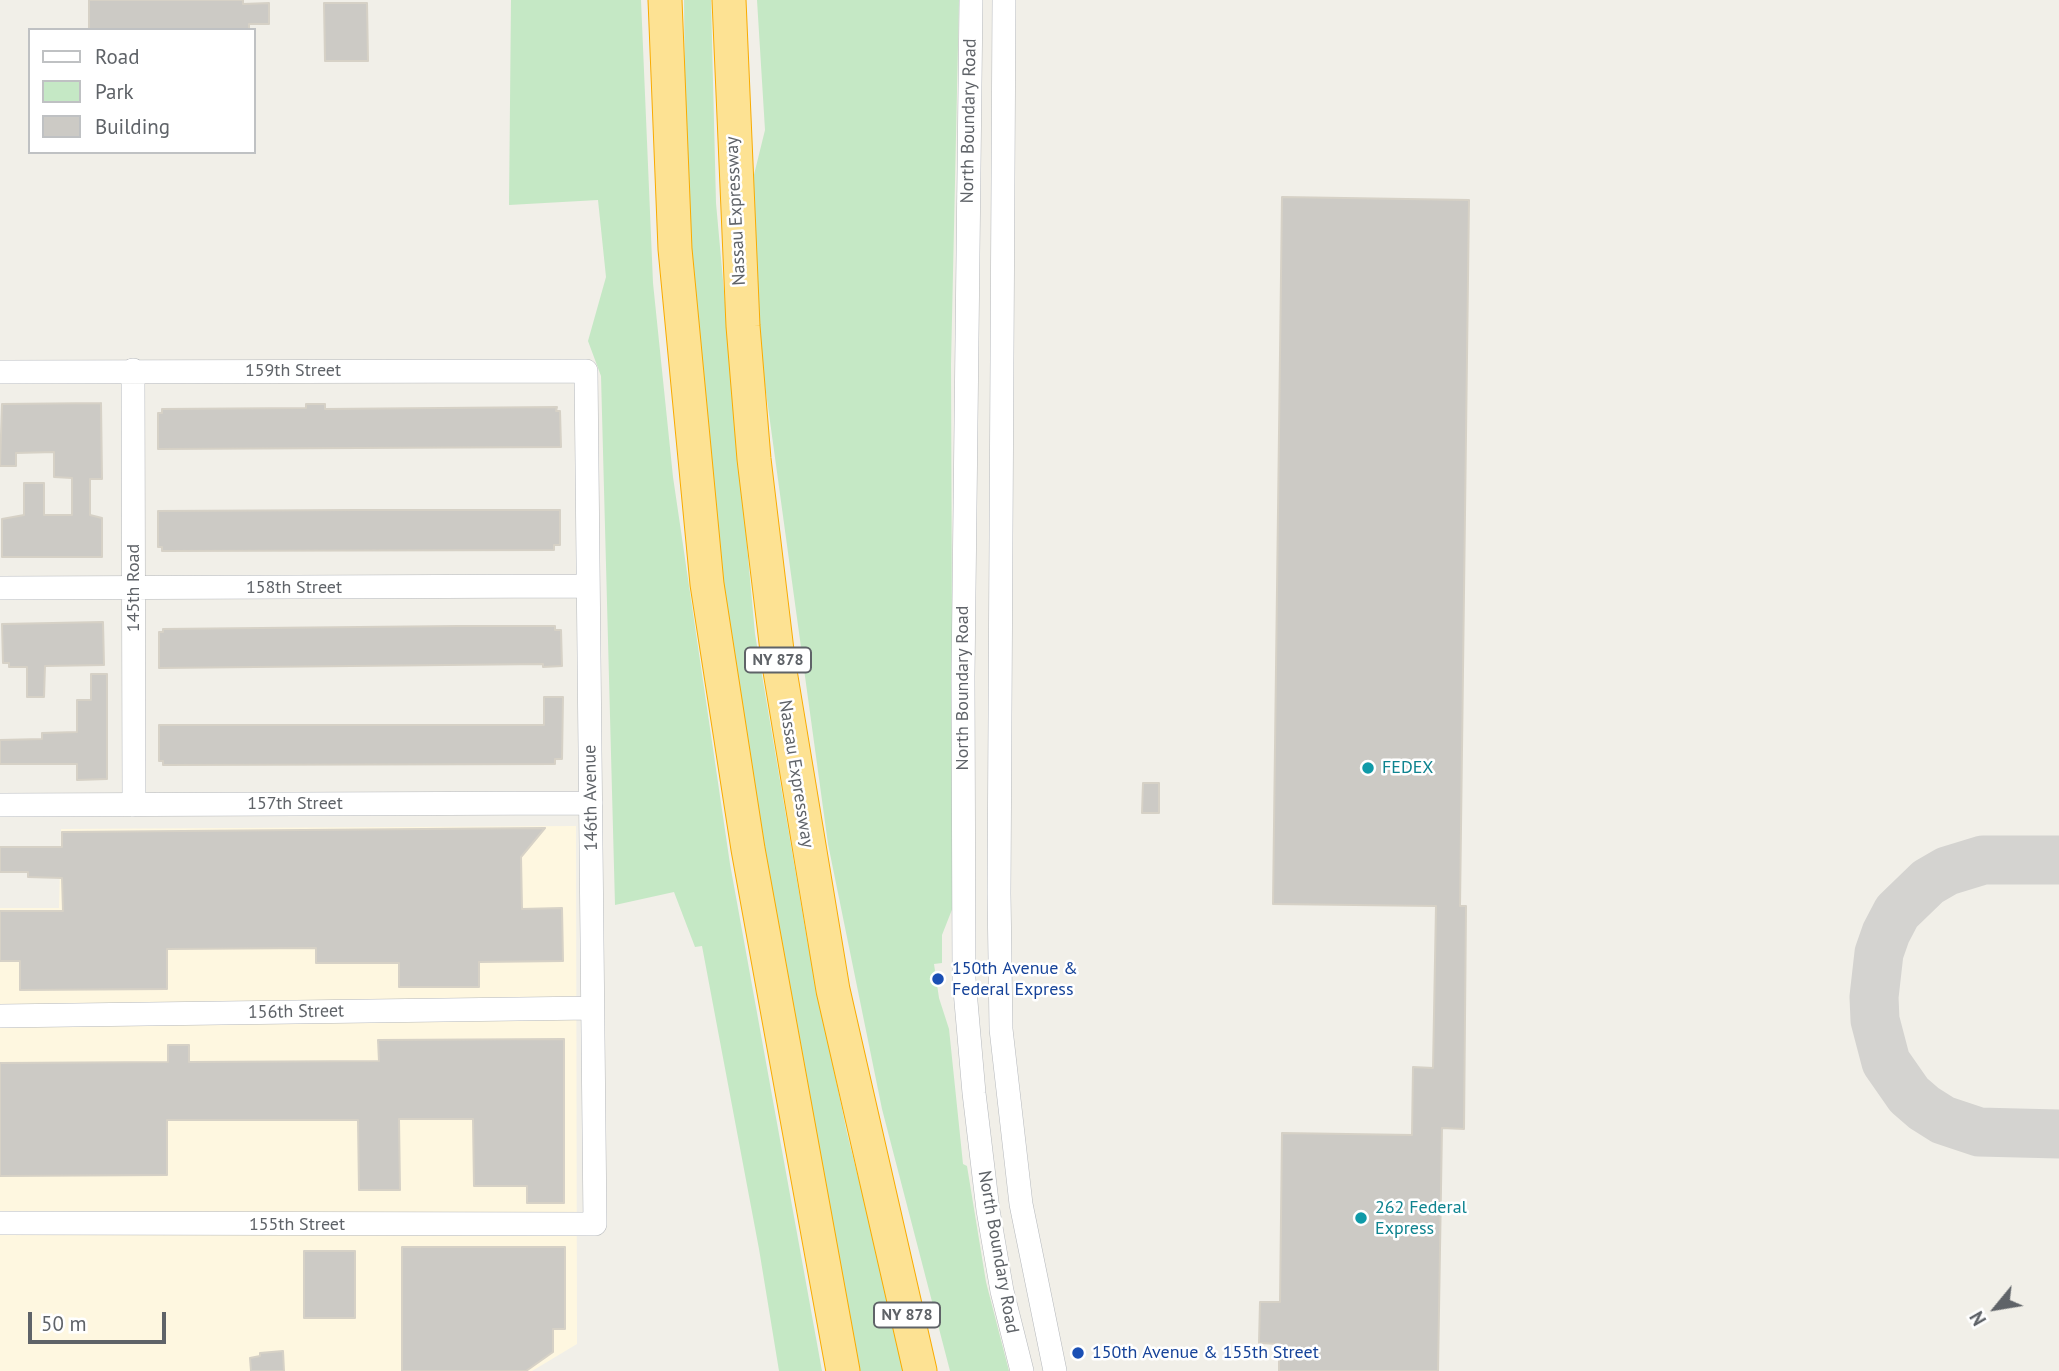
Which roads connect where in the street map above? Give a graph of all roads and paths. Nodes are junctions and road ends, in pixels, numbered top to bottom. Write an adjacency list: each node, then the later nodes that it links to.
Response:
1 (666, 0): 19 (highway, NY 878)
2 (729, 0): 18 (highway, Nassau Expressway / NY 878)
3 (971, 0): 22 (street, North Boundary Road)
4 (1003, 0): 23 (street, North Boundary Road)
5 (133, 370): 6 (street, 159th Street); 7 (street, 159th Street); 10 (street, 145th Road)
6 (586, 371): 8 (street, 146th Avenue)
7 (0, 372)
8 (589, 586): 10 (street, 158th Street); 11 (street, 146th Avenue)
9 (0, 588): 10 (street, 158th Street)
10 (134, 590): 13 (street, 145th Road)
11 (591, 803): 13 (street, 157th Street); 14 (street, 146th Avenue)
12 (0, 805): 13 (street, 157th Street)
13 (134, 805)
14 (592, 1008): 15 (street, 156th Street); 17 (street, 146th Avenue)
15 (0, 1016)
16 (0, 1223): 17 (street, 155th Street)
17 (595, 1224)
18 (894, 1259): 20 (highway, Nassau Expressway / NY 878); 21 (highway)
19 (843, 1371)
20 (920, 1371)
21 (931, 1371)
22 (1022, 1371)
23 (1055, 1371)

